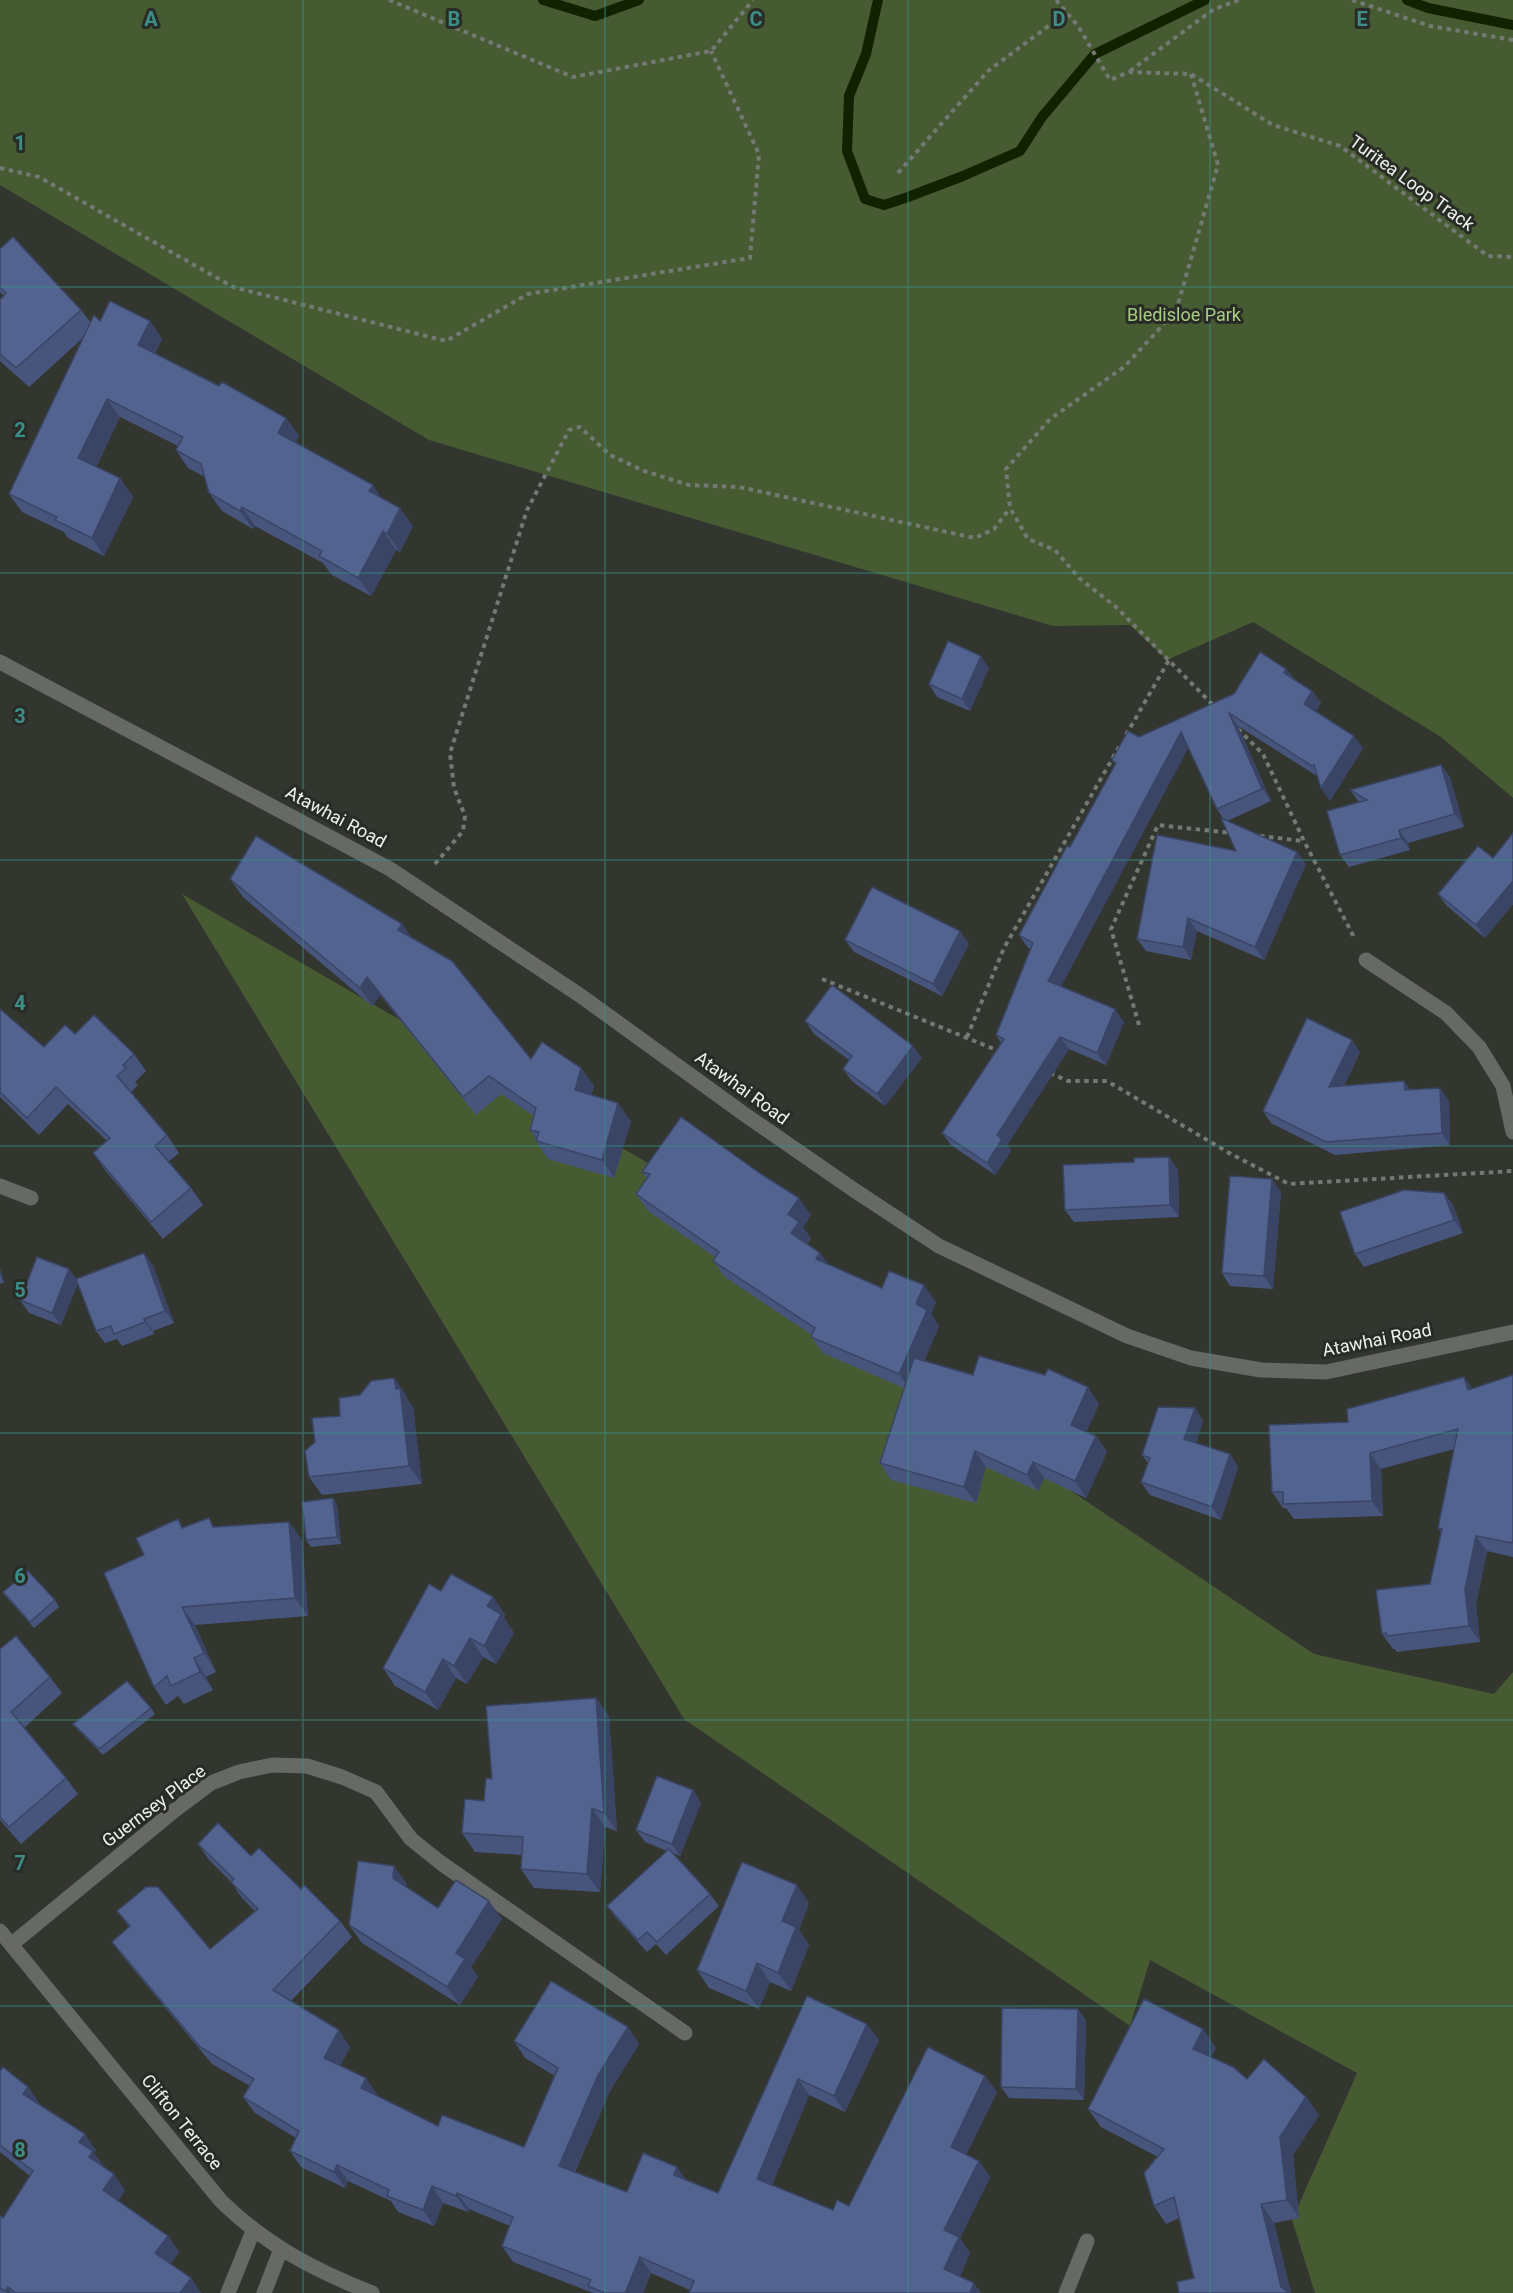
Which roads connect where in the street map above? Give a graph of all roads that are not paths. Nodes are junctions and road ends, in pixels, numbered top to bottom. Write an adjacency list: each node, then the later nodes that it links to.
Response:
1 (0, 662): 6 (street, Atawhai Road)
2 (1366, 960): 3 (street)
3 (1513, 1132)
4 (0, 1186): 5 (street)
5 (31, 1198)
6 (1513, 1332)
7 (0, 1931): 8 (street, Clifton Terrace)
8 (12, 1944): 9 (street, Guernsey Place); 10 (street, Clifton Terrace)
9 (685, 2033)
10 (253, 2231): 12 (street, Clifton Terrace); 13 (street)
11 (1087, 2241): 16 (street)
12 (282, 2249): 14 (street); 15 (street, Clifton Terrace)
13 (228, 2293)
14 (264, 2293)
15 (372, 2293)
16 (1066, 2293)

